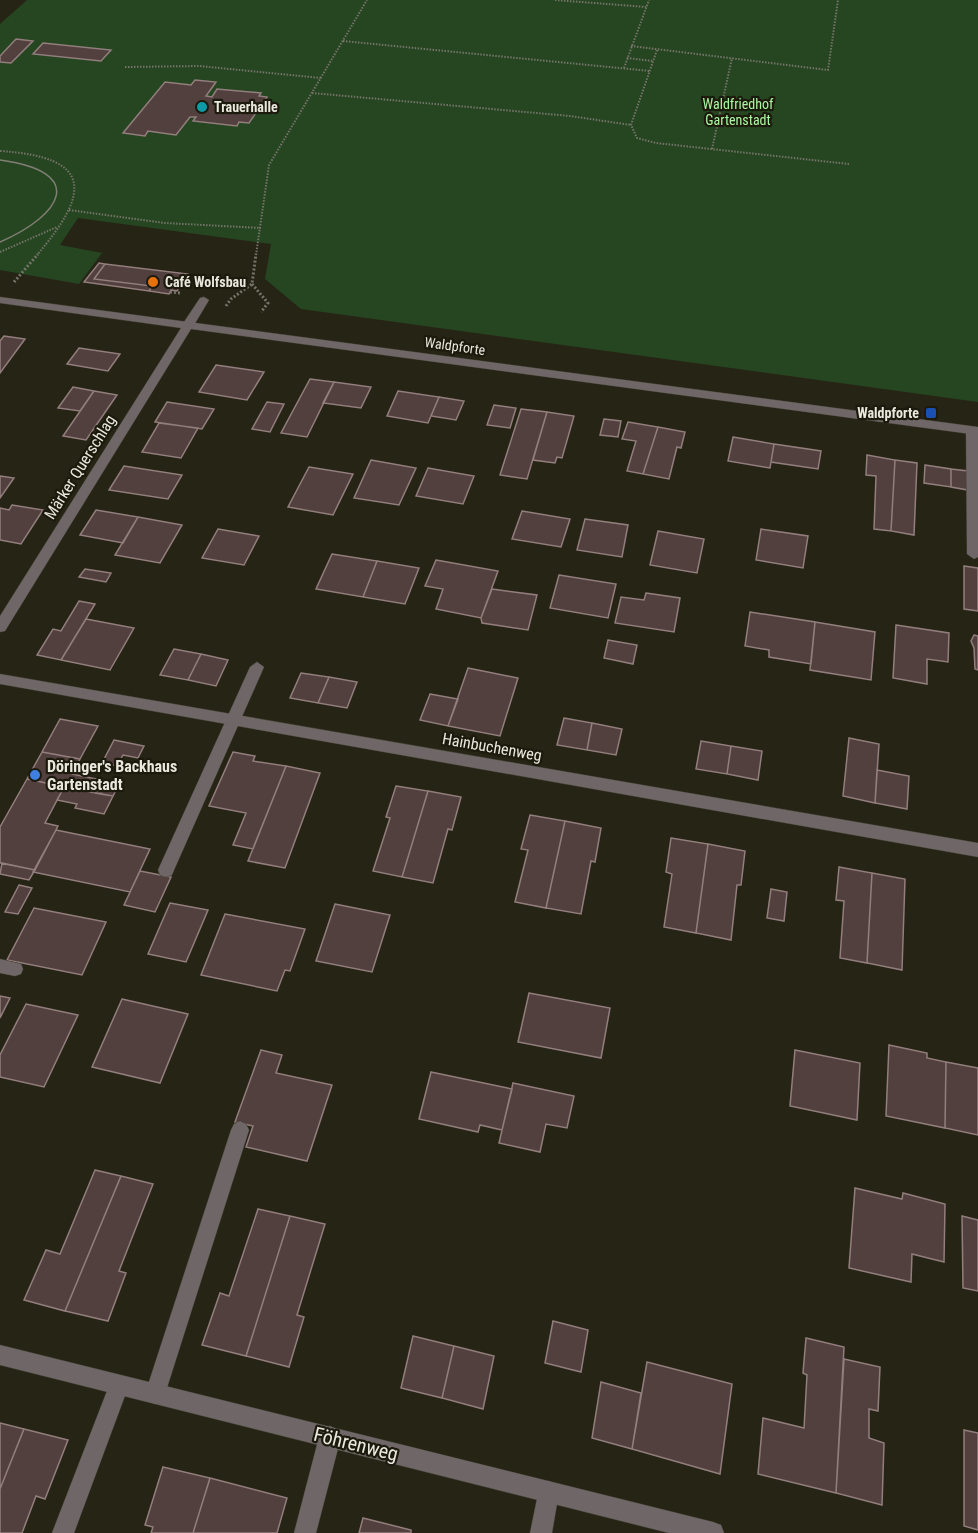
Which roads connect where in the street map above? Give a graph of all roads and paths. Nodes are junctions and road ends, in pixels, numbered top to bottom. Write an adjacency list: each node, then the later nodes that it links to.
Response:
1 (367, 0): 6 (path)
2 (555, 0): 5 (path)
3 (649, 0): 5 (path)
4 (838, 0): 10 (path)
5 (646, 7): 7 (path)
6 (343, 41): 13 (path); 15 (path)
7 (631, 46): 8 (path); 9 (path)
8 (657, 50): 10 (path); 11 (path)
9 (627, 58): 11 (path); 13 (path)
10 (732, 58): 18 (path)
11 (653, 61): 14 (path)
12 (125, 67): 15 (path)
13 (624, 68): 14 (path)
14 (650, 71): 17 (path)
15 (321, 78): 16 (path)
16 (312, 93): 17 (path); 23 (path)
17 (631, 125): 18 (path)
18 (712, 149): 20 (path)
19 (0, 151): 21 (path)
20 (849, 164)
21 (69, 210): 22 (path); 23 (path)
22 (58, 227): 24 (path); 26 (path)
23 (261, 228): 25 (path)
24 (0, 252)
25 (252, 284): 31 (path); 33 (path)
26 (11, 286)
27 (170, 292): 29 (path)
28 (0, 300): 32 (street, Waldpforte)
29 (169, 300)
30 (204, 300): 32 (street, Märker Querschlag)
31 (261, 312)
32 (188, 325): 33 (street, Waldpforte); 36 (street, Märker Querschlag)
33 (212, 329): 34 (street, Waldpforte)
34 (975, 431): 35 (street)
35 (974, 554)
36 (0, 627)
37 (256, 667): 39 (street)
38 (0, 679): 39 (street, Hainbuchenweg)
39 (233, 720): 40 (street, Hainbuchenweg); 41 (street)
40 (978, 850)
41 (166, 870)
42 (240, 1130): 45 (street)
43 (0, 1355): 44 (street, Föhrenweg)
44 (119, 1385): 45 (street, Föhrenweg); 48 (street)
45 (155, 1394): 46 (street, Föhrenweg)
46 (330, 1437): 47 (street, Föhrenweg); 49 (street)
47 (548, 1492): 50 (street); 51 (street, Föhrenweg)
48 (63, 1533)
49 (305, 1533)
50 (541, 1533)
51 (713, 1533)

